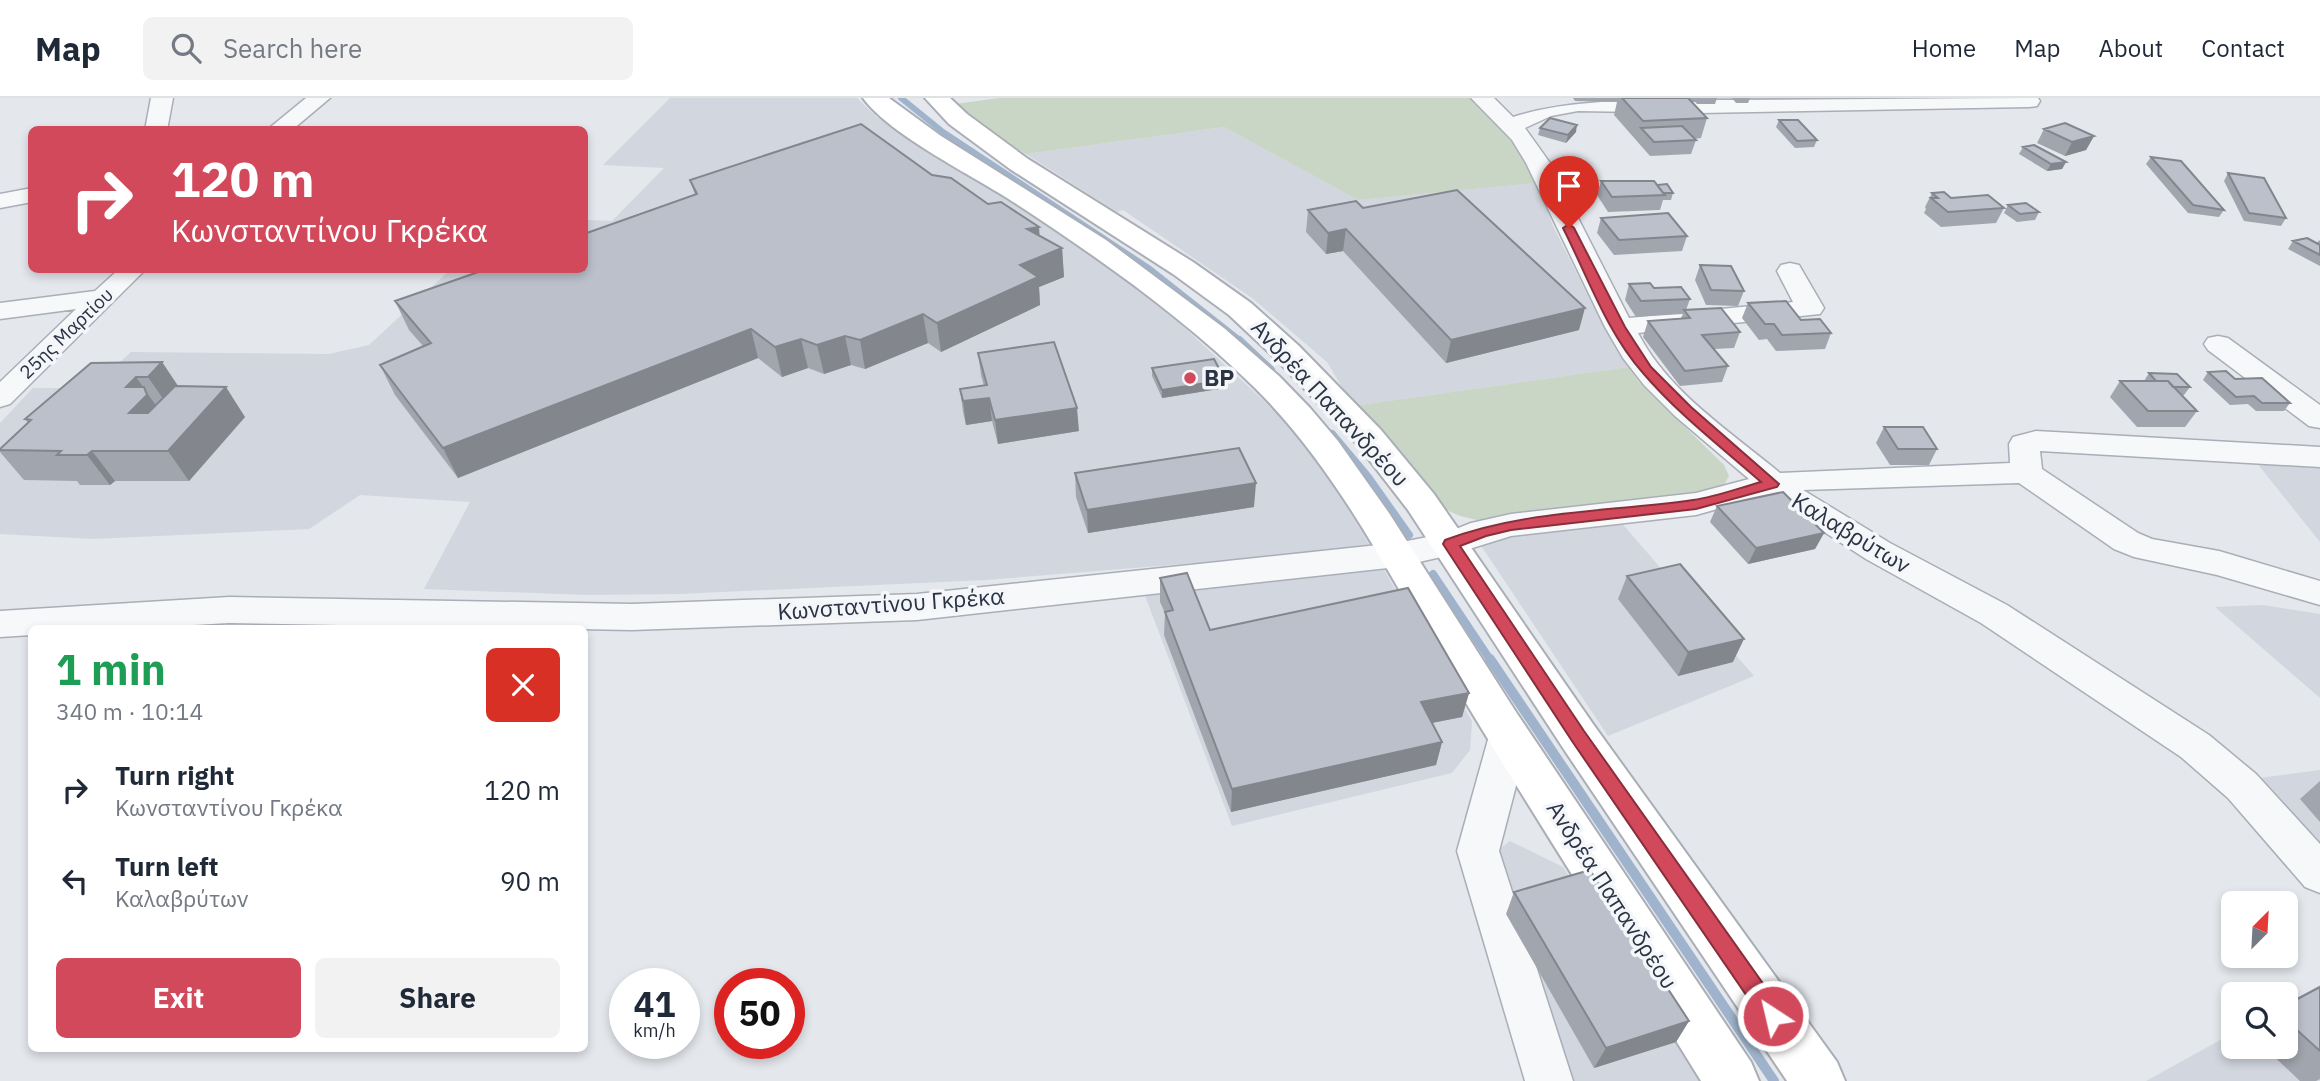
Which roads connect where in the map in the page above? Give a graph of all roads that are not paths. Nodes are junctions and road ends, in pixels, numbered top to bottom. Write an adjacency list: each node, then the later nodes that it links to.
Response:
1 (162, 98): 7 (street)
2 (319, 98): 8 (street)
3 (875, 98): 24 (main road, Ανδρέα Παπανδρέου)
4 (937, 98): 23 (main road, Ανδρέα Παπανδρέου)
5 (1482, 98): 9 (street, Καλαβρύτων)
6 (2029, 101): 9 (street)
7 (157, 126)
8 (283, 126)
9 (1510, 127): 16 (street, Καλαβρύτων)
10 (28, 196): 11 (street)
11 (0, 201)
12 (1790, 271): 16 (street)
13 (129, 273): 14 (street, 25ης Μαρτίου)
14 (102, 298): 15 (street); 18 (street, 25ης Μαρτίου)
15 (0, 311)
16 (1619, 327): 22 (street, Καλαβρύτων)
17 (2218, 344): 19 (street)
18 (0, 398)
19 (2320, 419)
20 (2320, 457): 21 (street)
21 (2026, 473): 22 (street, Κωνσταντίνου Γκρέκα); 25 (street)
22 (1772, 484): 23 (street, Κωνσταντίνου Γκρέκα); 28 (street, Καλαβρύτων)
23 (1450, 544): 24 (street, Κωνσταντίνου Γκρέκα); 31 (main road, Ανδρέα Παπανδρέου)
24 (1396, 555): 26 (street, Κωνσταντίνου Γκρέκα); 27 (main road, Ανδρέα Παπανδρέου)
25 (2320, 593)
26 (0, 624)
27 (1508, 736): 29 (street); 30 (main road, Ανδρέα Παπανδρέου)
28 (2320, 874)
29 (1549, 1081)
30 (1732, 1081)
31 (1818, 1081)

